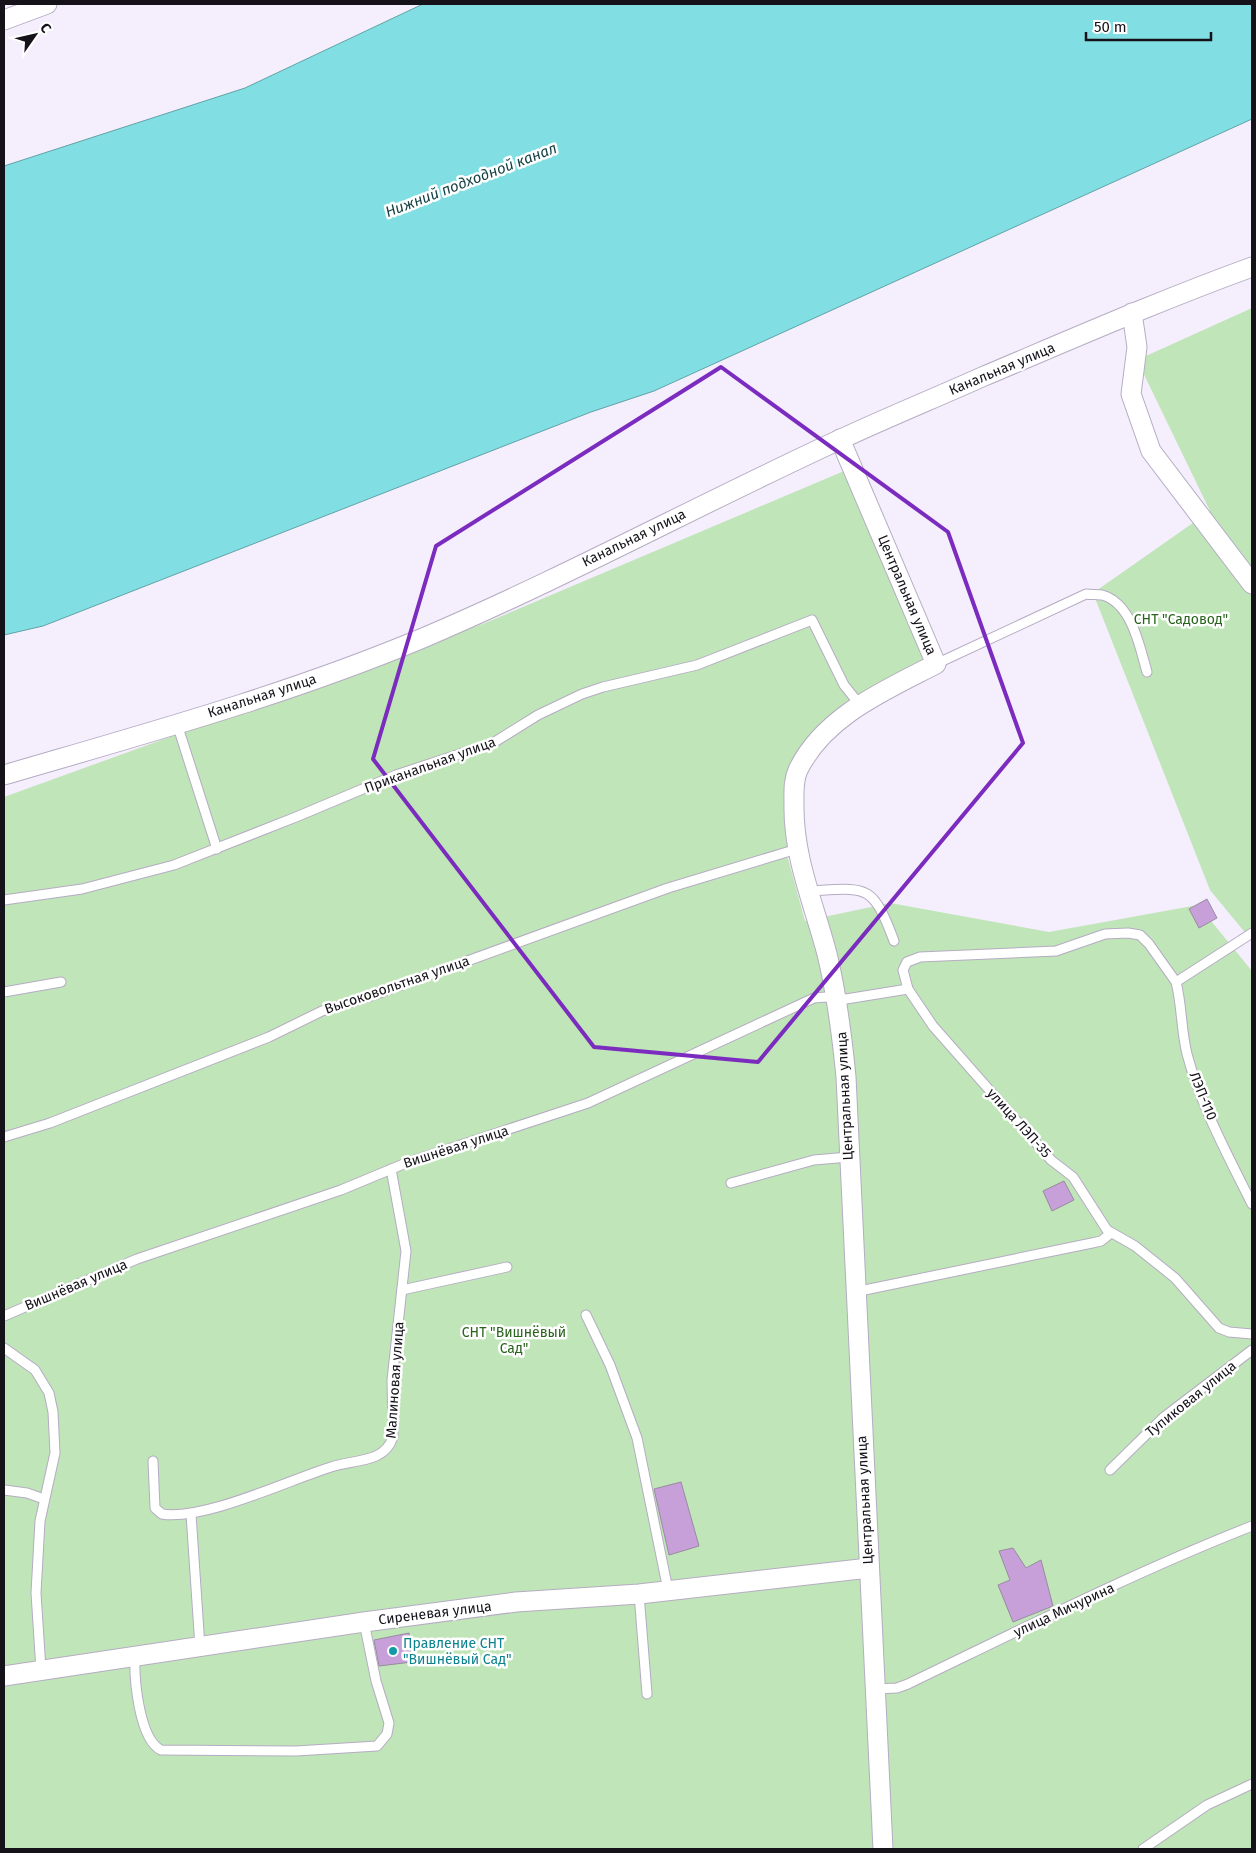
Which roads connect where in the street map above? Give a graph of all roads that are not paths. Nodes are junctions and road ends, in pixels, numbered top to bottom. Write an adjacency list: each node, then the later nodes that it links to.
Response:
1 (48, 4): 2 (street)
2 (4, 20)
3 (1252, 267): 4 (street, Канальная улица)
4 (1132, 313): 5 (street, Канальная улица); 6 (street)
5 (840, 439): 7 (street, Центральная улица); 10 (street, Канальная улица)
6 (1252, 584)
7 (936, 664): 8 (lane); 9 (street, Центральная улица)
8 (1147, 672)
9 (860, 705): 12 (lane, Приканальная улица); 13 (street, Центральная улица)
10 (177, 724): 11 (street, Канальная улица); 12 (lane)
11 (4, 776)
12 (217, 848): 15 (lane, Приканальная улица)
13 (797, 850): 14 (street, Центральная улица); 23 (lane, Высоковольтная улица)
14 (808, 890): 17 (lane); 22 (street, Центральная улица)
15 (4, 900)
16 (1252, 933): 19 (lane)
17 (894, 941)
18 (61, 982): 21 (lane)
19 (1176, 982): 20 (lane, улица ЛЭП-35); 27 (lane, ЛЭП-110)
20 (908, 989): 22 (lane, Вишнёвая улица); 28 (lane, улица ЛЭП-35)
21 (4, 992)
22 (836, 999): 24 (street, Центральная улица); 25 (lane, Вишнёвая улица)
23 (4, 1137)
24 (849, 1157): 26 (lane); 31 (street, Центральная улица)
25 (391, 1169): 30 (lane, Малиновая улица); 33 (lane, Вишнёвая улица)
26 (732, 1183)
27 (1252, 1204)
28 (1111, 1233): 31 (lane); 34 (lane, улица ЛЭП-35)
29 (507, 1267): 30 (lane)
30 (402, 1290): 41 (lane, Малиновая улица)
31 (855, 1292): 43 (street, Центральная улица)
32 (586, 1315): 44 (lane)
33 (4, 1316)
34 (1252, 1334)
35 (4, 1348): 40 (lane)
36 (1252, 1350): 38 (lane, Тупиковая улица)
37 (153, 1461): 41 (lane, Малиновая улица)
38 (1110, 1470)
39 (4, 1490): 40 (lane)
40 (44, 1499): 49 (lane)
41 (191, 1514): 47 (lane)
42 (1252, 1526): 51 (lane, улица Мичурина)
43 (868, 1568): 44 (street, Сиреневая улица); 51 (street, Центральная улица)
44 (668, 1590): 45 (street, Сиреневая улица)
45 (639, 1594): 46 (street, Сиреневая улица); 52 (lane)
46 (364, 1622): 47 (street, Сиреневая улица); 48 (lane)
47 (200, 1647): 48 (street, Сиреневая улица)
48 (135, 1656): 49 (street, Сиреневая улица)
49 (41, 1670): 50 (street, Сиреневая улица)
50 (4, 1676)
51 (876, 1689): 54 (street, Центральная улица)
52 (647, 1694)
53 (1252, 1784): 55 (lane)
54 (884, 1849)
55 (1143, 1849)

